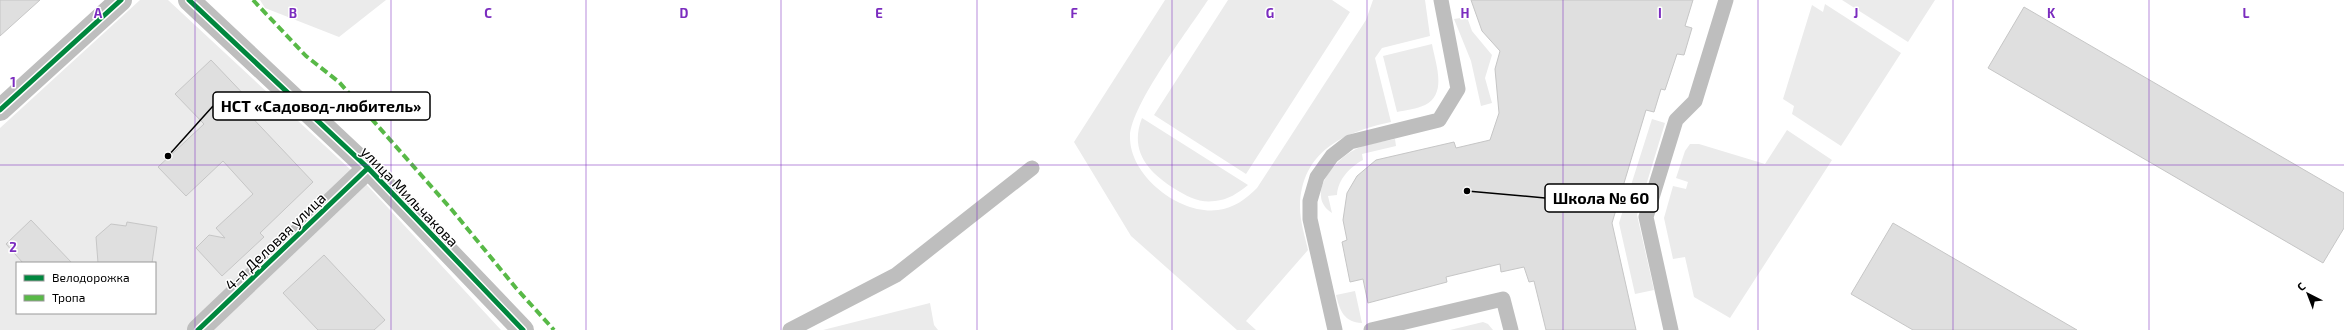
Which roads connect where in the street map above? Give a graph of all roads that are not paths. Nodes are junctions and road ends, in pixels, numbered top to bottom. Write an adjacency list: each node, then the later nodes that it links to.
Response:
1 (121, 0): 5 (street)
2 (189, 0): 6 (street, улица Мильчакова)
3 (1441, 0): 11 (lane)
4 (1726, 0): 14 (lane)
5 (0, 110)
6 (368, 168): 8 (street, 4-я Деловая улица); 9 (street, улица Мильчакова)
7 (1032, 168): 10 (lane)
8 (198, 330)
9 (523, 330)
10 (790, 330)
11 (1335, 330)
12 (1371, 330): 13 (lane)
13 (1511, 330)
14 (1671, 330)

